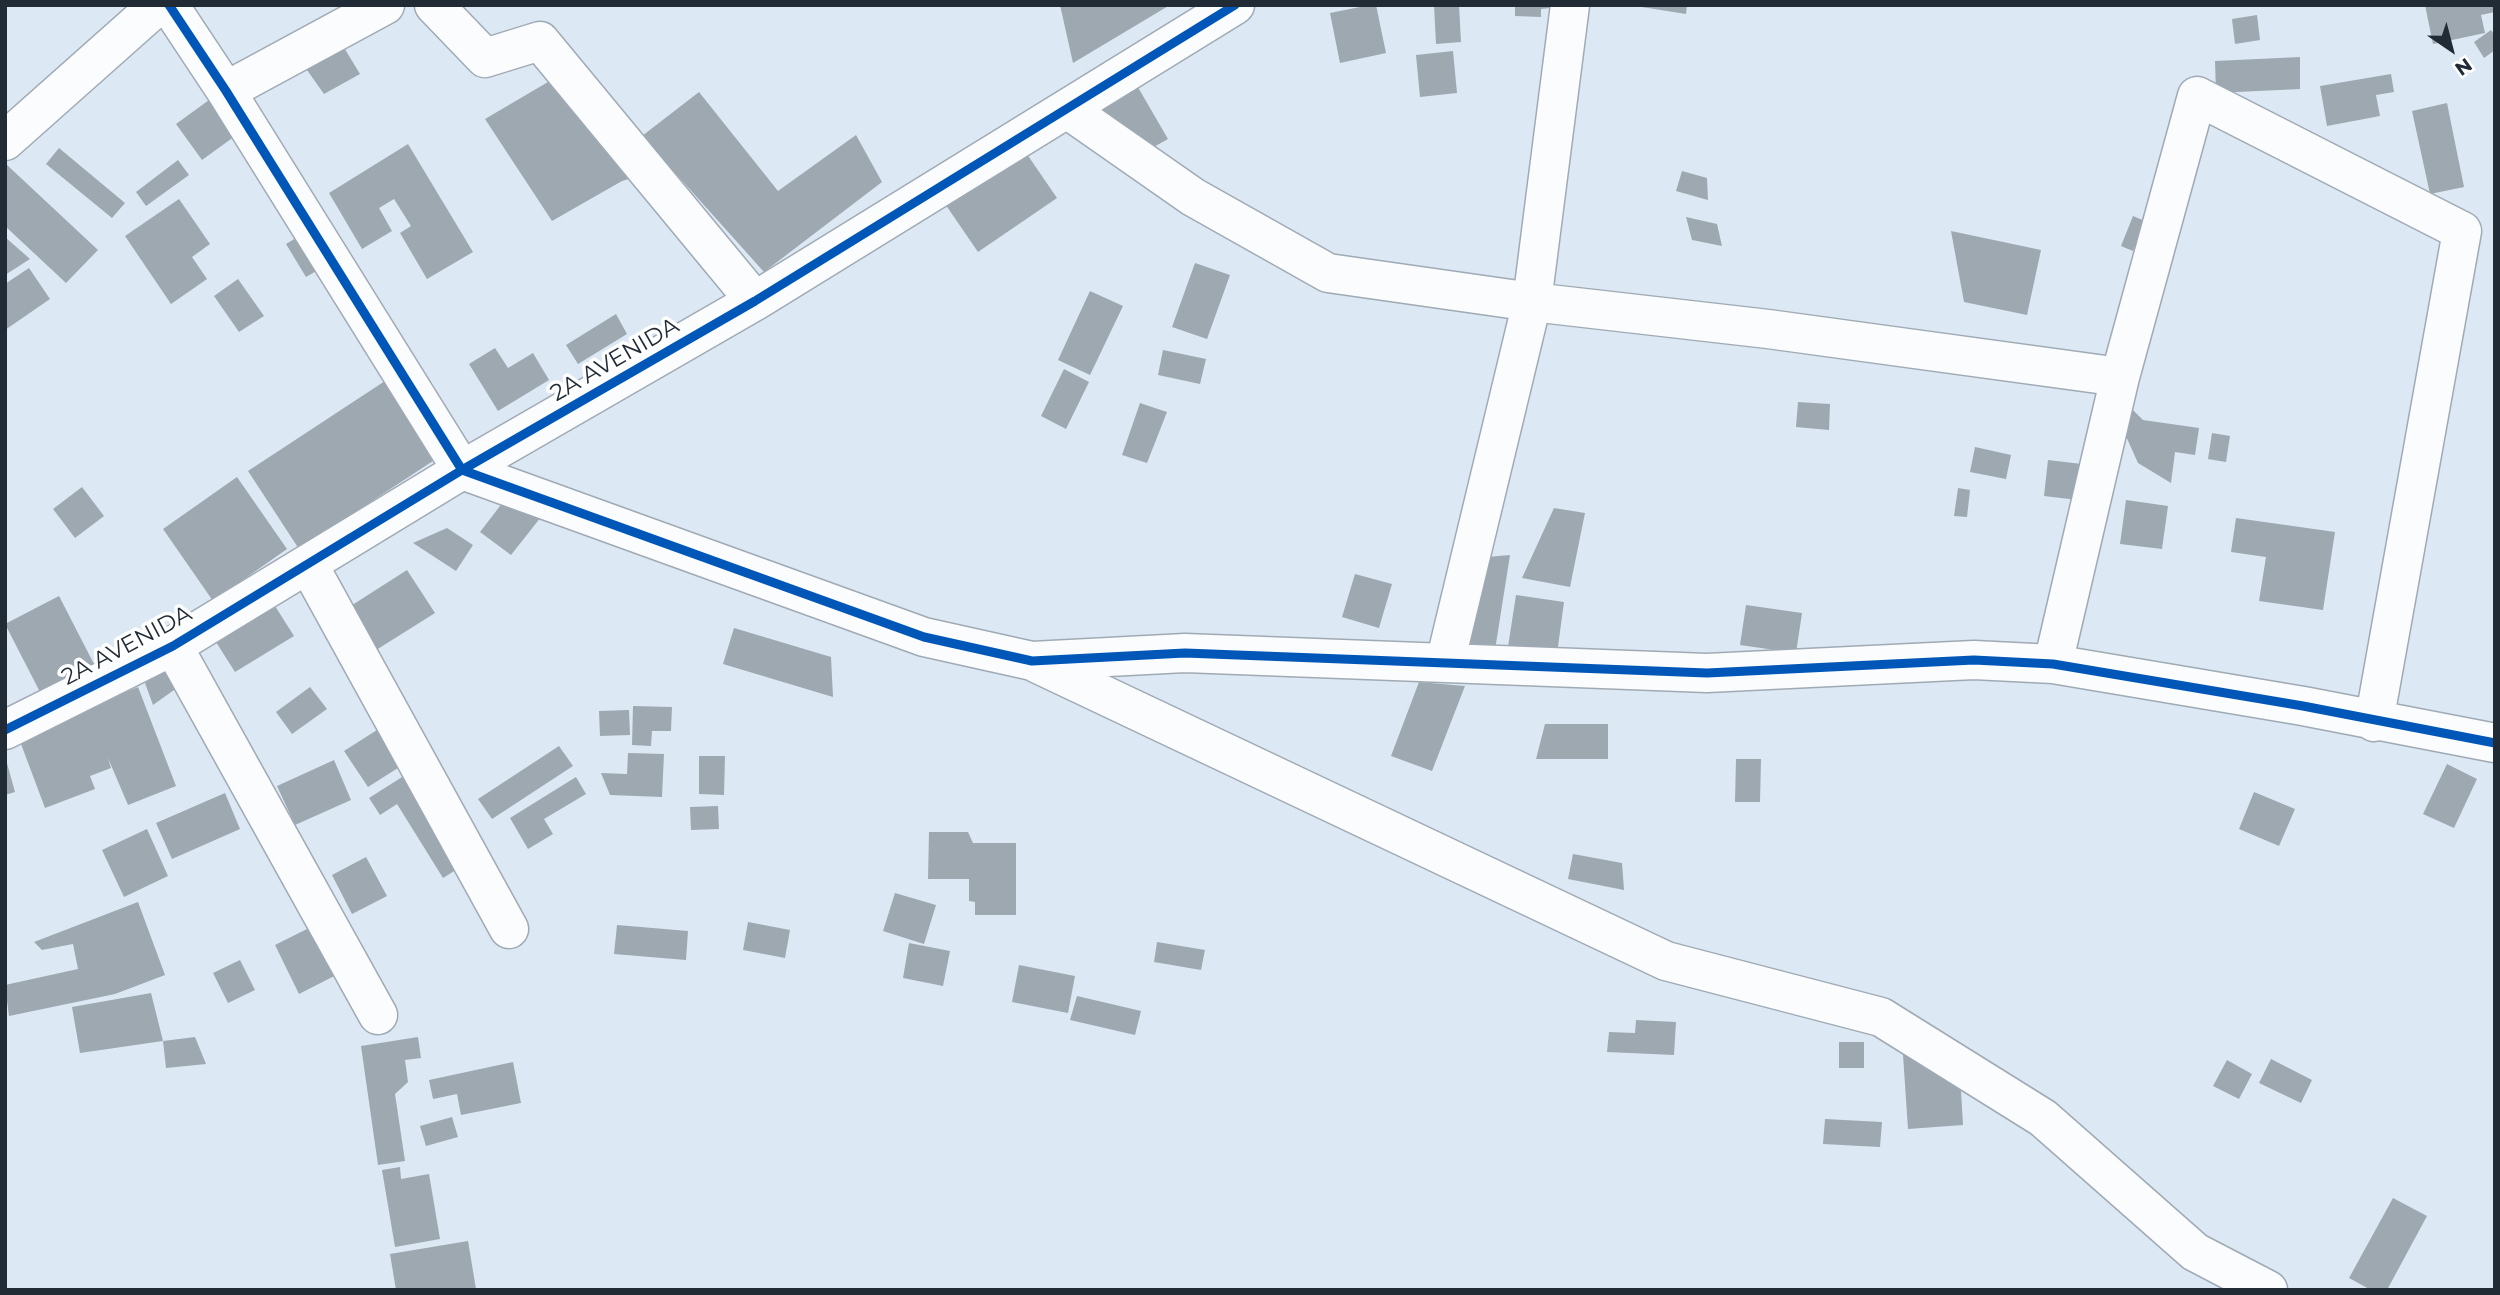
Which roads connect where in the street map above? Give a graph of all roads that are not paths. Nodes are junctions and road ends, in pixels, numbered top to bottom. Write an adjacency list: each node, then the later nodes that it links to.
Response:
1 (158, 5): 9 (street)
2 (169, 5): 7 (street)
3 (385, 5): 7 (street)
4 (434, 5): 10 (street)
5 (1235, 5): 8 (street, 2A AVENIDA)
6 (1570, 5): 11 (street)
7 (226, 91): 13 (street)
8 (1067, 109): 10 (street, 2A AVENIDA); 11 (street)
9 (5, 141)
10 (755, 301): 13 (street, 2A AVENIDA)
11 (1532, 302): 12 (street); 17 (street)
12 (2120, 377): 18 (street); 19 (street)
13 (462, 470): 14 (street, 2A AVENIDA); 16 (street)
14 (308, 564): 15 (street, 2A AVENIDA); 22 (street)
15 (173, 646): 20 (street, 2A AVENIDA); 23 (street)
16 (1032, 661): 17 (street); 24 (street)
17 (1445, 663): 18 (street)
18 (2053, 664): 19 (street)
19 (2374, 722): 21 (street)
20 (5, 730)
21 (2495, 743)
22 (509, 929)
23 (378, 1015)
24 (2268, 1290)

